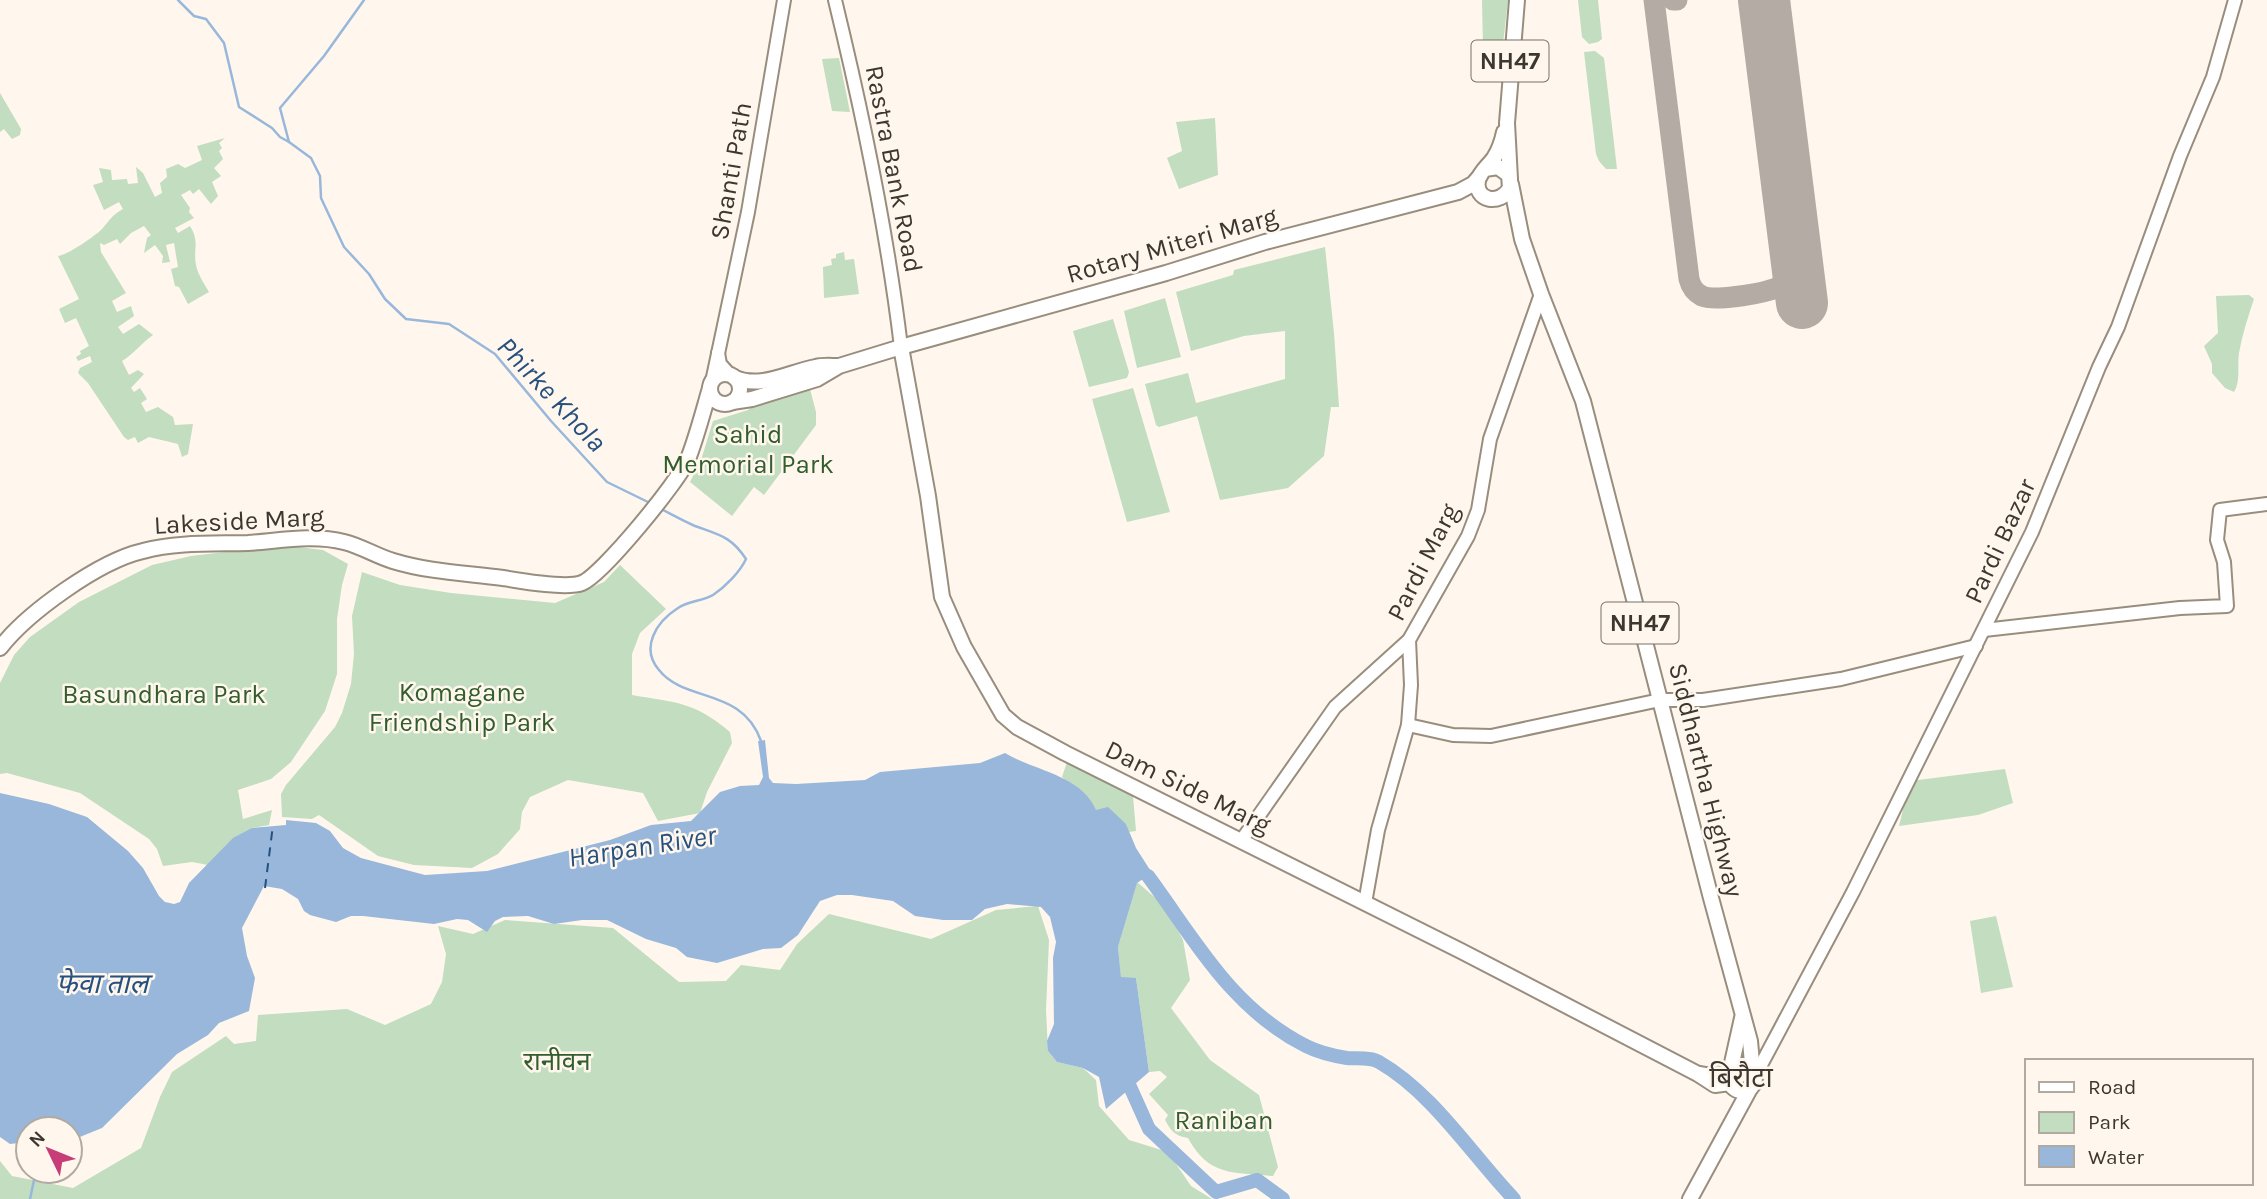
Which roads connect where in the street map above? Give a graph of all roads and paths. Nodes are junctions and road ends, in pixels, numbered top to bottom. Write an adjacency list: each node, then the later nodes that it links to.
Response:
1 (784, 0): 13 (main road, Shanti Path)
2 (835, 0): 12 (main road, Rastra Bank Road)
3 (1517, 0): 5 (main road, NH47)
4 (2235, 0): 20 (main road, Pardi Bazar)
5 (1507, 123): 6 (main road, NH47); 7 (main road, NH47)
6 (1483, 173): 7 (main road); 8 (main road); 9 (main road)
7 (1511, 182): 9 (main road); 10 (main road, NH47)
8 (1458, 192): 9 (main road); 12 (main road, Rotary Miteri Marg)
9 (1486, 198): 10 (main road, NH47)
10 (1522, 239): 11 (main road, Siddhartha Highway / NH47)
11 (1541, 295): 21 (main road, Pardi Marg); 24 (main road, Siddhartha Highway / NH47)
12 (901, 347): 14 (main road, Rotary Miteri Marg); 26 (main road, Dam Side Marg)
13 (718, 349): 15 (main road); 16 (main road, Shanti Path)
14 (839, 366): 15 (main road); 17 (main road)
15 (733, 376): 16 (main road); 17 (main road)
16 (711, 385): 17 (main road); 18 (main road, Lakeside Marg)
17 (730, 402): 18 (main road)
18 (696, 432): 23 (main road, Lakeside Marg)
19 (2267, 504): 20 (main road)
20 (1984, 630): 22 (main road, Pardi Bazar)
21 (1409, 640): 25 (main road); 26 (main road, Pardi Marg)
22 (1976, 646): 24 (main road); 30 (main road, Pardi Bazar)
23 (0, 649)
24 (1660, 700): 25 (main road); 28 (main road, Siddhartha Highway / NH47)
25 (1408, 725): 27 (main road)
26 (1241, 841): 27 (main road, Dam Side Marg)
27 (1365, 903): 29 (main road, Dam Side Marg)
28 (1742, 1013): 29 (main road, NH47); 30 (main road, Siddhartha Highway)
29 (1731, 1078): 30 (main road); 30 (main road); 31 (main road, NH47)
30 (1753, 1079): 31 (main road, NH47)
31 (1728, 1128): 32 (main road, NH47)
32 (1690, 1199)

